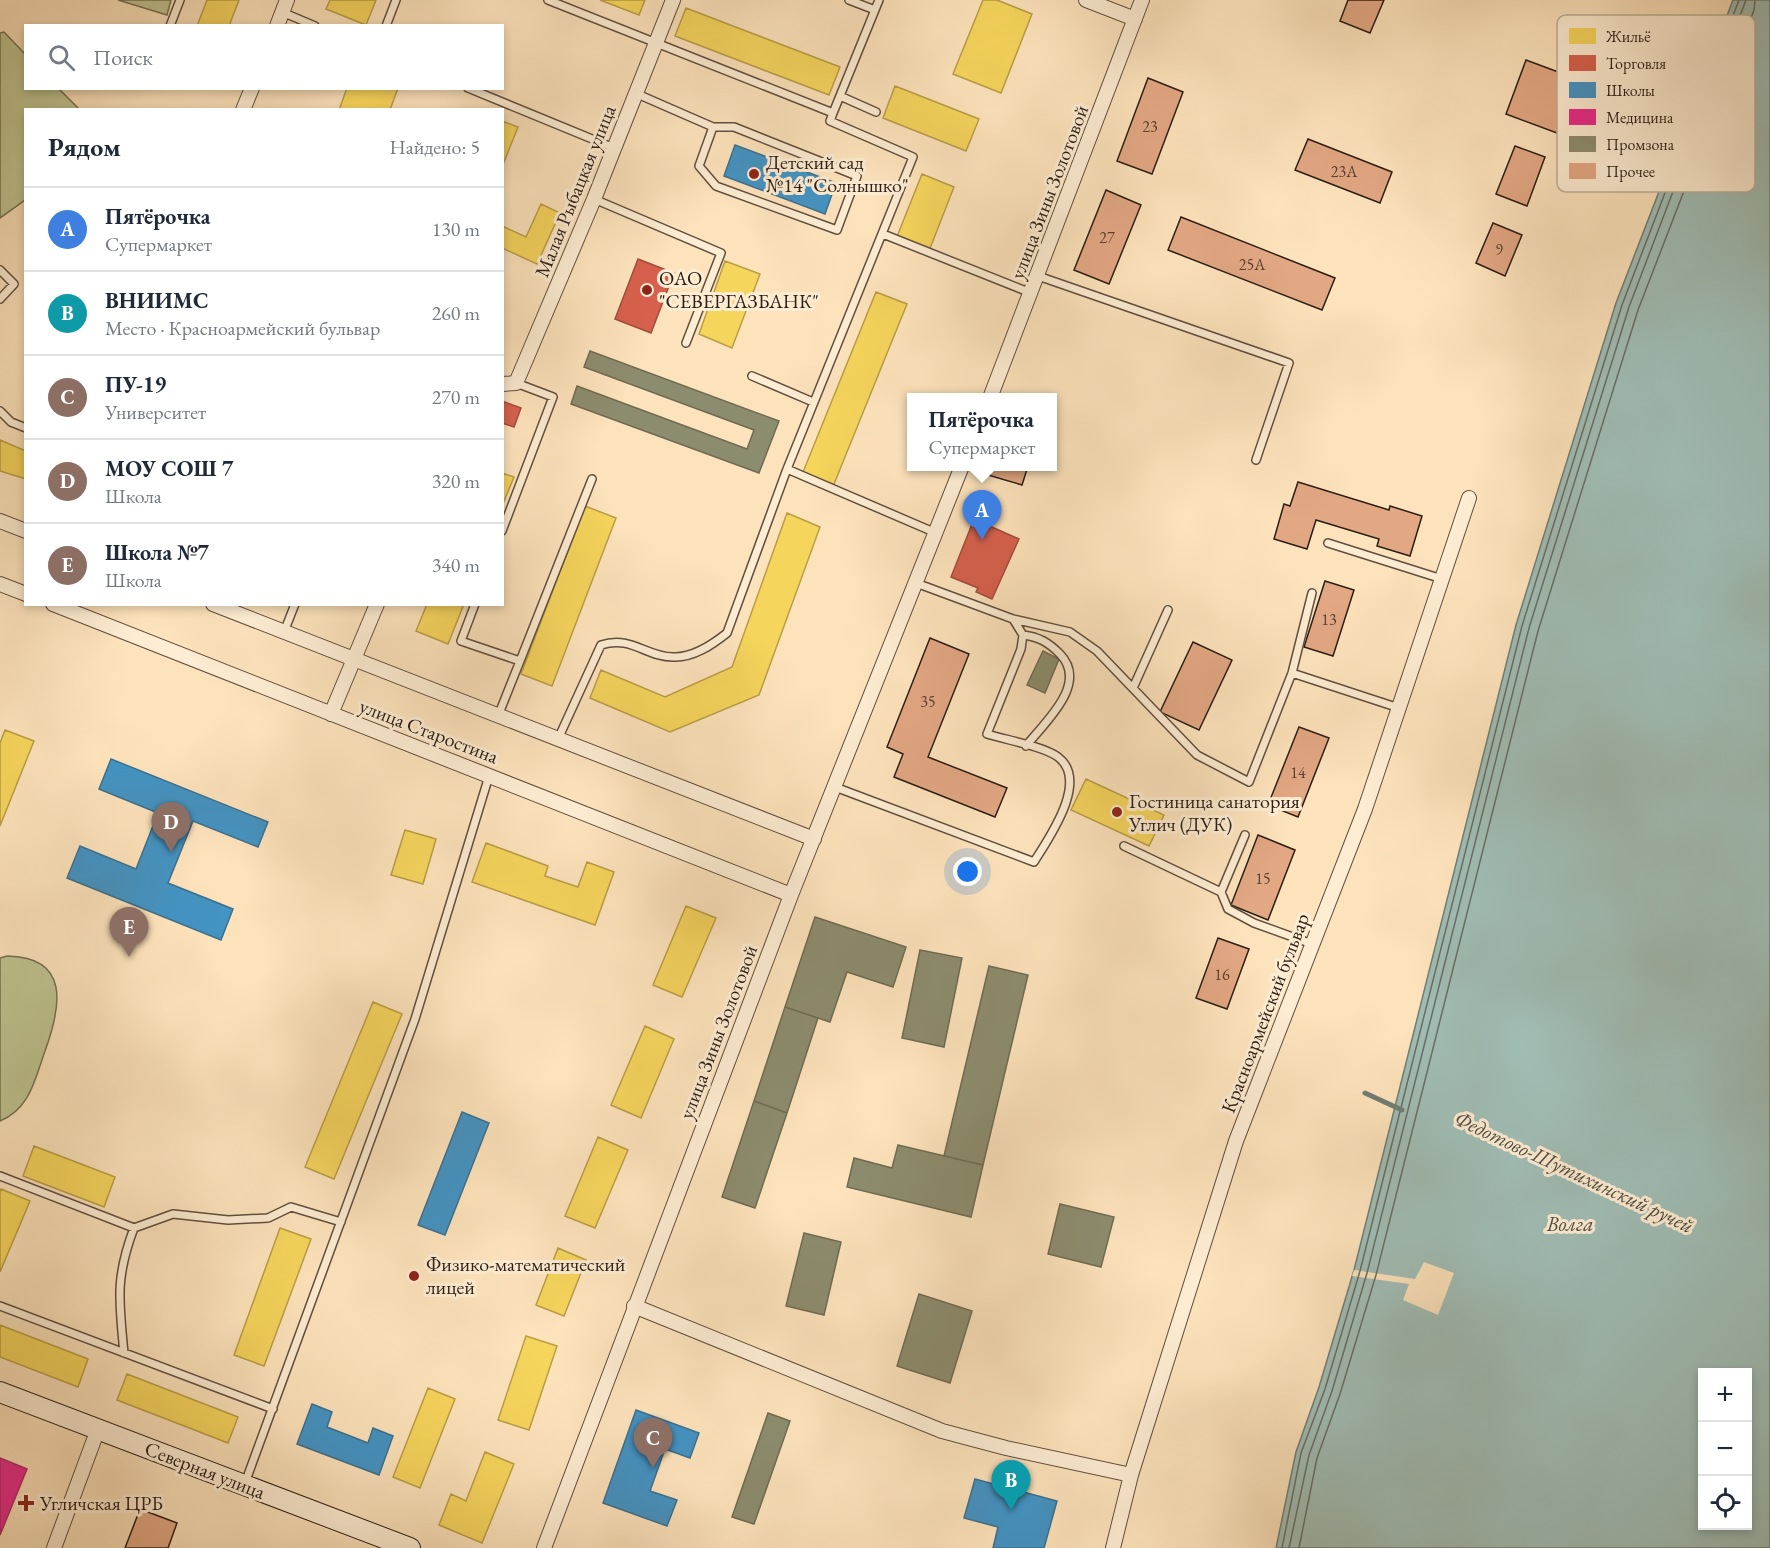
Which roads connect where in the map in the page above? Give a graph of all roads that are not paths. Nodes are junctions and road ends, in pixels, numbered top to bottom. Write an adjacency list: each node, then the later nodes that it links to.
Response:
1 (180, 0): 12 (lane)
2 (396, 0): 15 (lane)
3 (548, 0): 16 (lane)
4 (673, 0): 16 (street, Малая Рыбацкая улица)
5 (849, 0): 10 (lane)
6 (879, 0): 10 (lane)
7 (1086, 0): 11 (street)
8 (1142, 0): 11 (street, улица Зины Золотовой)
9 (285, 6): 13 (street); 14 (lane)
10 (875, 10): 20 (lane)
11 (1135, 19): 29 (street, улица Зины Золотовой)
12 (171, 24)
13 (278, 24)
14 (312, 24)
15 (387, 24)
16 (655, 44): 19 (street, Малая Рыбацкая улица); 23 (lane)
17 (251, 90): 21 (street)
18 (473, 90): 25 (lane)
19 (635, 93): 24 (lane); 25 (street, Малая Рыбацкая улица)
20 (840, 96): 22 (lane); 23 (lane)
21 (244, 108)
22 (876, 112)
23 (833, 113): 27 (lane)
24 (713, 128): 24 (lane)
25 (614, 148): 26 (street, Малая Рыбацкая улица)
26 (594, 199): 32 (lane); 34 (street, Малая Рыбацкая улица)
27 (883, 234): 30 (lane); 36 (lane)
28 (0, 270): 31 (lane)
29 (1038, 276): 30 (street, улица Зины Золотовой); 39 (lane)
30 (1031, 293): 35 (street, улица Зины Золотовой)
31 (0, 299)
32 (686, 343)
33 (752, 376): 36 (lane)
34 (509, 384): 45 (lane)
35 (992, 393)
36 (813, 402): 40 (lane)
37 (0, 411): 38 (lane)
38 (24, 427)
39 (1256, 460)
40 (787, 469): 47 (lane); 70 (lane)
41 (960, 471): 47 (street, улица Зины Золотовой)
42 (592, 479): 64 (lane)
43 (1469, 498): 49 (street, Красноармейский бульвар)
44 (0, 521): 46 (street)
45 (504, 526)
46 (24, 530)
47 (936, 533): 50 (street, улица Зины Золотовой)
48 (1328, 543): 49 (lane)
49 (1442, 579): 67 (street, Красноармейский бульвар)
50 (916, 583): 60 (lane); 73 (street, улица Зины Золотовой)
51 (0, 584): 52 (street)
52 (24, 593)
53 (1312, 593): 65 (lane)
54 (58, 606): 68 (street, улица Старостина)
55 (218, 606): 61 (street, улица Старостина)
56 (294, 606): 61 (lane)
57 (376, 606): 63 (street)
58 (474, 606): 64 (lane)
59 (1168, 610): 66 (lane)
60 (1013, 619): 62 (lane); 66 (lane)
61 (284, 632): 63 (street, улица Старостина)
62 (1023, 635): 71 (lane); 71 (lane)
63 (353, 659): 68 (street); 69 (street, улица Старостина)
64 (520, 661): 69 (lane)
65 (1292, 673): 66 (lane); 67 (lane)
66 (1133, 688)
67 (1399, 708): 79 (street, Красноармейский бульвар)
68 (331, 714): 72 (street, улица Старостина)
69 (498, 716): 70 (street, улица Старостина)
70 (558, 739): 75 (street, улица Старостина)
71 (1026, 746): 73 (lane)
72 (489, 776): 78 (street, улица Старостина); 81 (lane)
73 (835, 787): 75 (street, улица Зины Золотовой)
74 (1245, 835): 77 (lane)
75 (814, 839): 78 (street, улица Зины Золотовой)
76 (1124, 846): 77 (lane)
77 (1221, 892): 79 (lane)
78 (791, 895): 84 (street, улица Зины Золотовой)
79 (1312, 944): 89 (street, Красноармейский бульвар)
80 (0, 1176): 82 (lane)
81 (341, 1222): 82 (lane); 87 (lane)
82 (134, 1228): 85 (lane)
83 (0, 1306): 85 (lane)
84 (634, 1306): 89 (street); 93 (street, улица Зины Золотовой)
85 (124, 1353): 87 (lane)
86 (0, 1392): 88 (street, Северная улица)
87 (273, 1409): 90 (lane)
88 (98, 1429): 90 (street, Северная улица); 91 (street)
89 (1131, 1475): 94 (street, Красноармейский бульвар)
90 (245, 1485): 92 (street, Северная улица)
91 (54, 1548)
92 (410, 1548)
93 (544, 1548)
94 (1113, 1548)

